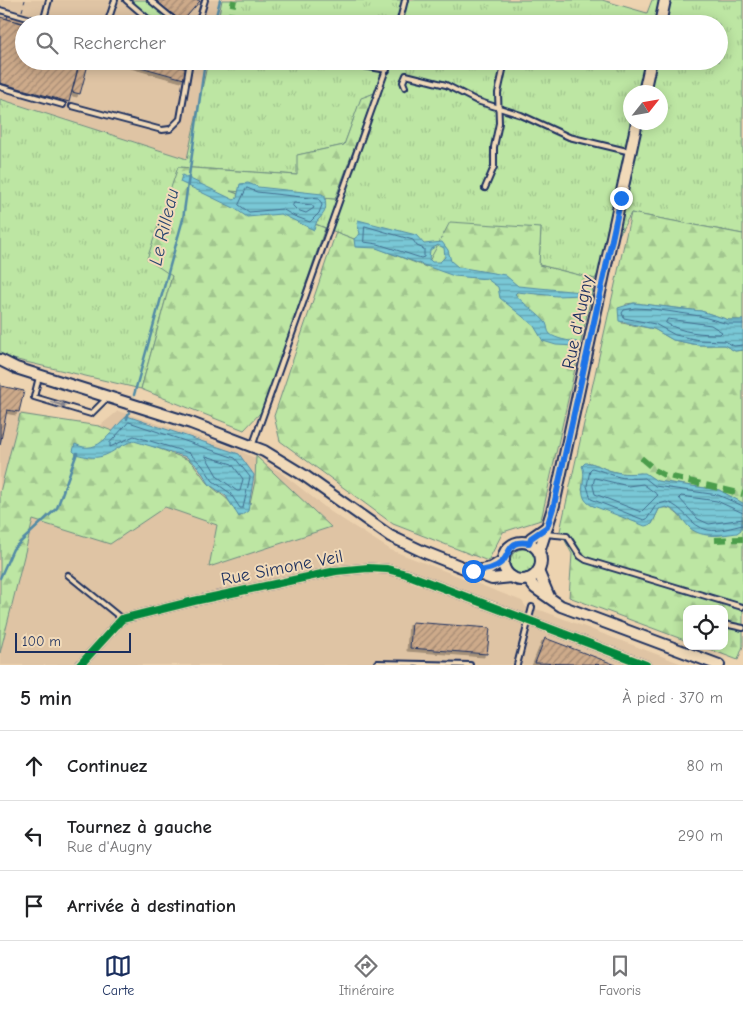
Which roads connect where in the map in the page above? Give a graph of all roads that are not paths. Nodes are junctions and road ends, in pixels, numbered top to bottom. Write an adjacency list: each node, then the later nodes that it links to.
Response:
1 (50, 0): 10 (lane)
2 (115, 0): 11 (lane)
3 (126, 0): 12 (lane)
4 (150, 0): 13 (lane)
5 (205, 0): 14 (lane)
6 (405, 0): 15 (lane)
7 (665, 0): 16 (main road)
8 (0, 10): 9 (lane)
9 (18, 15)
10 (45, 15)
11 (110, 15)
12 (144, 15)
13 (168, 15)
14 (201, 15)
15 (401, 15)
16 (662, 15)
17 (189, 70): 25 (lane)
18 (387, 70): 35 (lane)
19 (502, 70): 26 (lane)
20 (649, 70): 21 (main road)
21 (646, 85)
22 (0, 87): 24 (lane)
23 (405, 87): 26 (lane)
24 (64, 105)
25 (72, 106)
26 (498, 109): 28 (lane); 29 (lane)
27 (636, 130): 28 (main road, Rue d'Augny)
28 (631, 152): 36 (main road, Rue d'Augny)
29 (485, 188)
30 (0, 360): 31 (main road)
31 (16, 368): 32 (main road); 33 (main road)
32 (0, 369)
33 (40, 375): 34 (main road); 34 (lane, one-way to 34)
34 (109, 396): 35 (main road)
35 (252, 446): 40 (main road)
36 (546, 530): 37 (main road); 38 (main road, Rue d'Augny); 47 (lane)
37 (529, 543): 38 (main road); 39 (main road)
38 (539, 552): 41 (main road)
39 (504, 560): 40 (main road); 43 (main road)
40 (473, 571): 43 (main road)
41 (538, 571): 44 (main road); 45 (main road)
42 (68, 576): 49 (lane)
43 (512, 577): 44 (main road)
44 (528, 579): 45 (main road)
45 (549, 598): 57 (main road)
46 (532, 607): 48 (lane)
47 (742, 607)
48 (528, 618): 49 (street, Rue Simone Veil); 55 (lane); 56 (street, Rue Simone Veil)
49 (122, 619): 53 (street)
50 (728, 625): 51 (lane)
51 (743, 628)
52 (377, 663): 54 (lane)
53 (80, 665)
54 (470, 665)
55 (517, 665)
56 (646, 665)
57 (719, 665)

